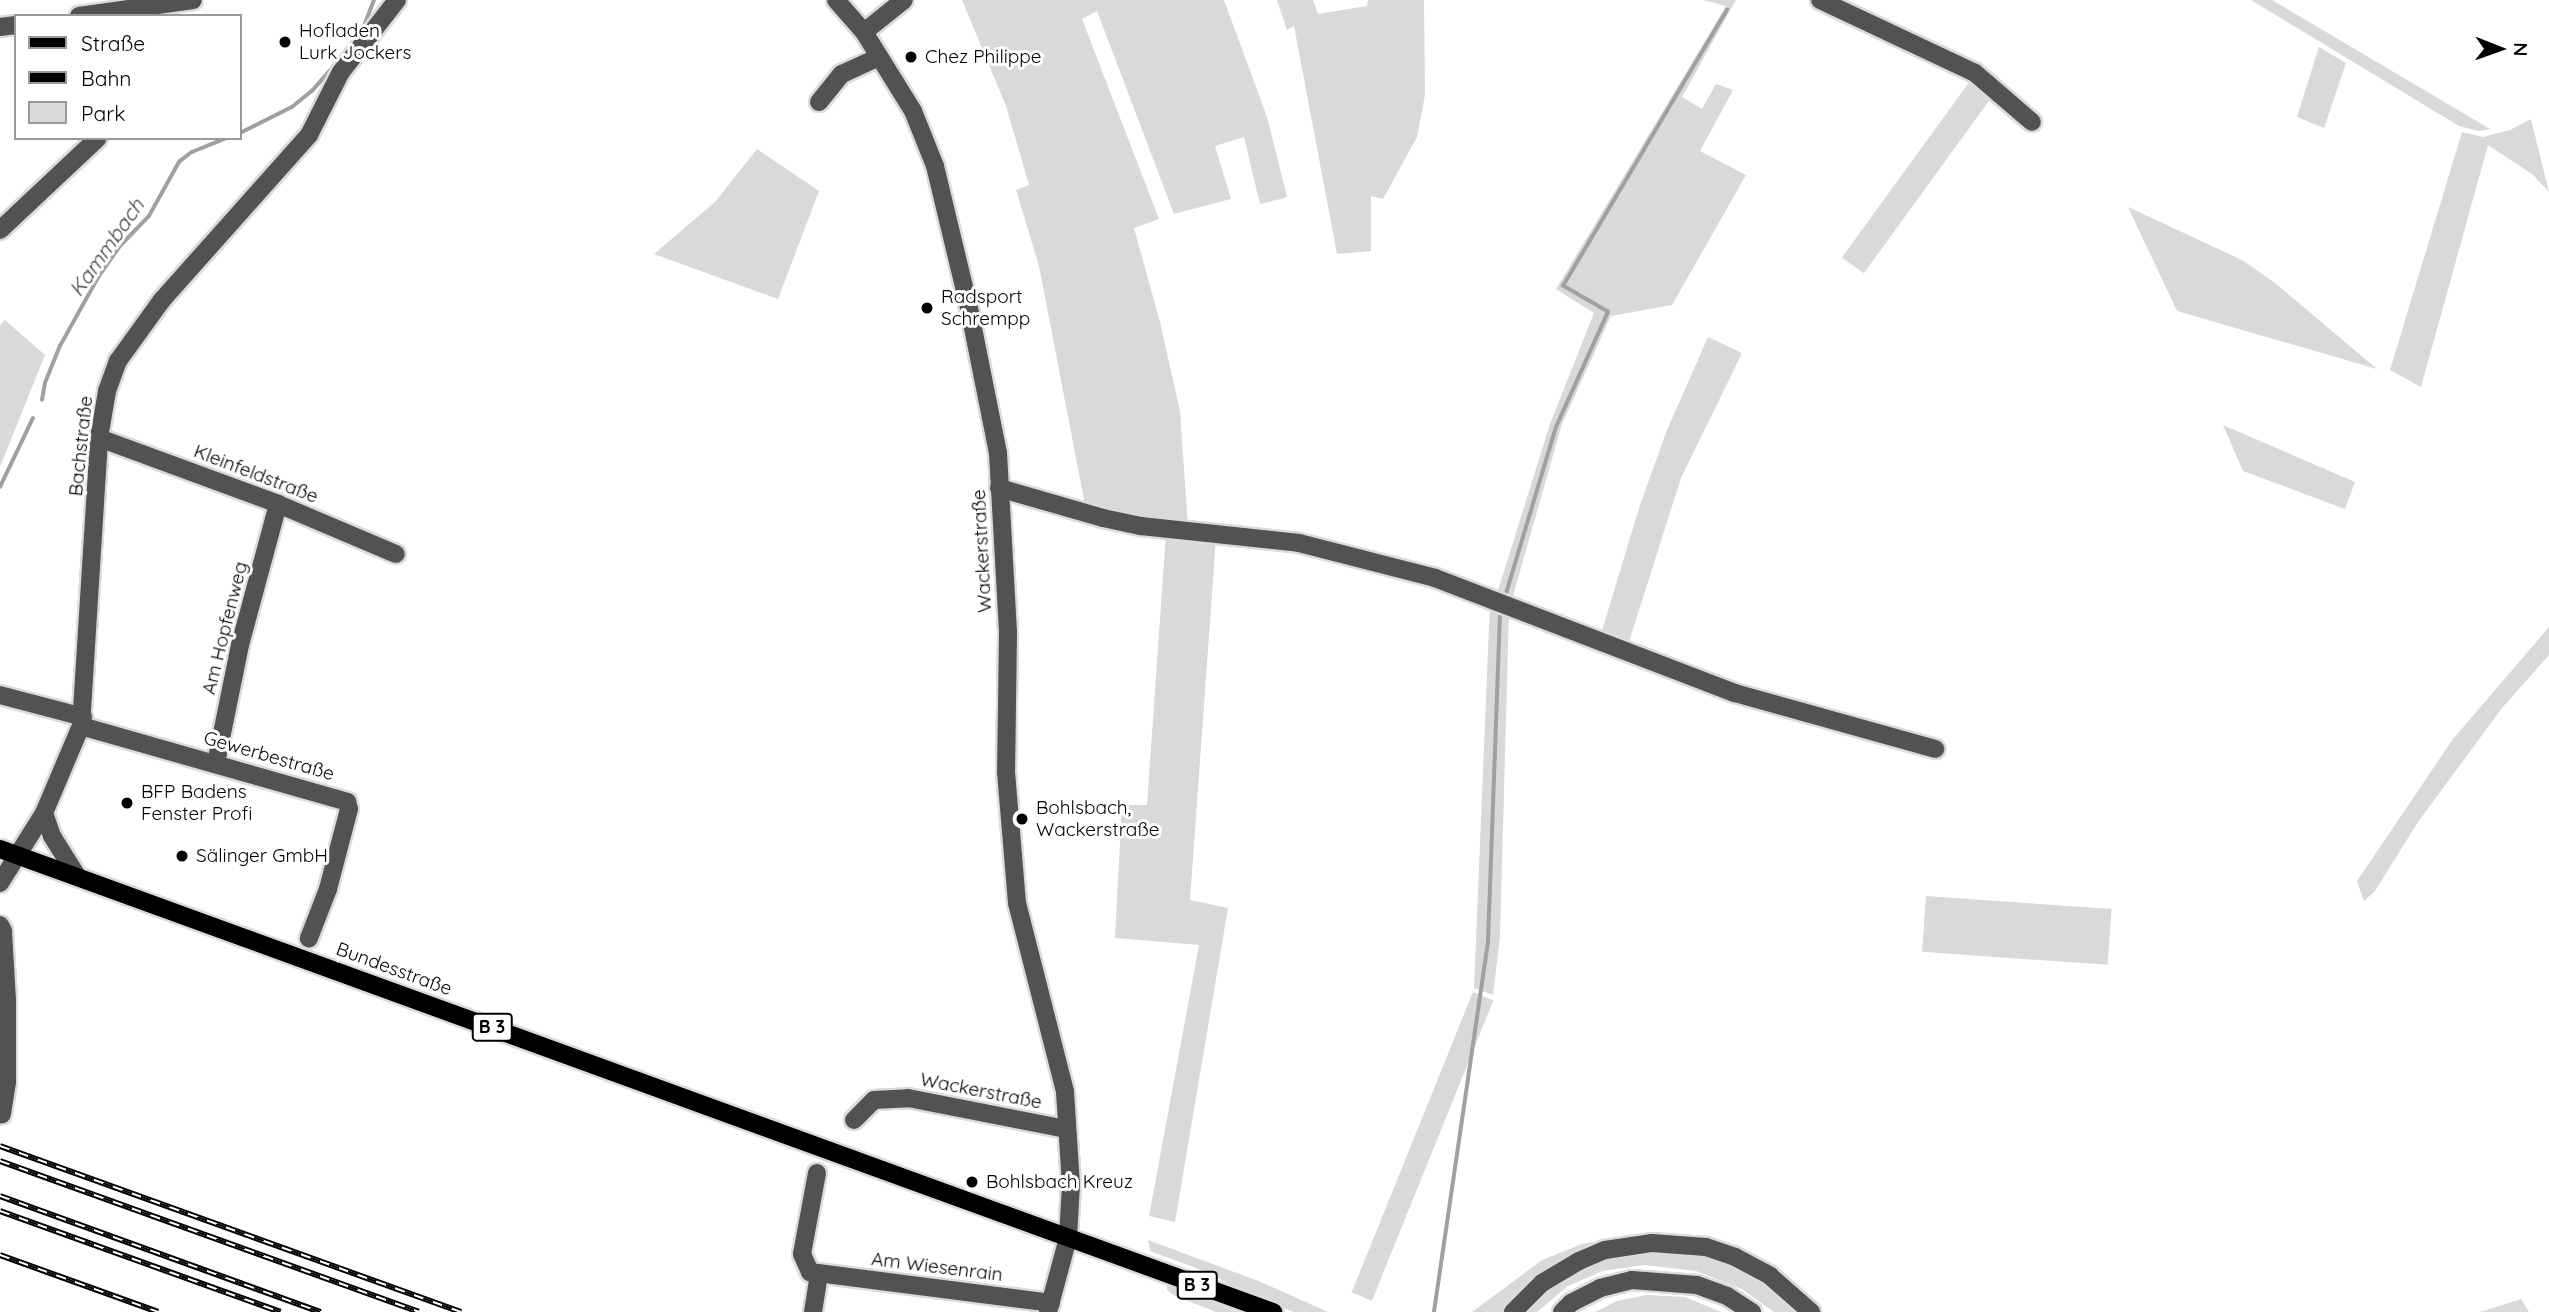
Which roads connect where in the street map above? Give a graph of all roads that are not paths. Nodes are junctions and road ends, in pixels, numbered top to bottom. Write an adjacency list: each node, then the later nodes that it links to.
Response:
1 (193, 0): 6 (street)
2 (397, 0): 13 (street, Bachstraße)
3 (836, 0): 7 (street, Wackerstraße)
4 (904, 0): 7 (street)
5 (1819, 0): 10 (street)
6 (94, 14)
7 (864, 32): 8 (street, Wackerstraße)
8 (879, 57): 9 (street); 14 (street, Wackerstraße)
9 (819, 102)
10 (2032, 122)
11 (96, 140): 12 (street)
12 (0, 230)
13 (99, 438): 15 (street, Kleinfeldstraße); 18 (street, Bachstraße)
14 (999, 488): 19 (street); 30 (street, Wackerstraße)
15 (278, 504): 16 (street, Kleinfeldstraße); 20 (street, Am Hopfenweg)
16 (396, 554)
17 (0, 695): 18 (street)
18 (82, 722): 20 (street, Gewerbestraße); 21 (street, Bachstraße)
19 (1936, 749)
20 (216, 763): 27 (street, Gewerbestraße)
21 (44, 813): 23 (street, Bachstraße); 24 (street)
22 (0, 849): 23 (main road, Bundesstraße / B 3)
23 (20, 855): 24 (main road, Bundesstraße / B 3); 25 (street, Bachstraße)
24 (77, 876): 32 (main road, Bundesstraße / B 3)
25 (0, 883)
26 (0, 925): 28 (street)
27 (309, 938)
28 (2, 1115)
29 (854, 1120): 30 (street, Wackerstraße)
30 (1066, 1129): 32 (street, Wackerstraße)
31 (817, 1173): 33 (street)
32 (1068, 1238): 34 (street, Wackerstraße); 36 (main road, B 3)
33 (819, 1273): 34 (street, Am Wiesenrain); 35 (street)
34 (1049, 1307)
35 (813, 1312)
36 (1273, 1312)
37 (1513, 1312): 40 (street)
38 (1562, 1312): 39 (street)
39 (1752, 1312)
40 (1811, 1312)

